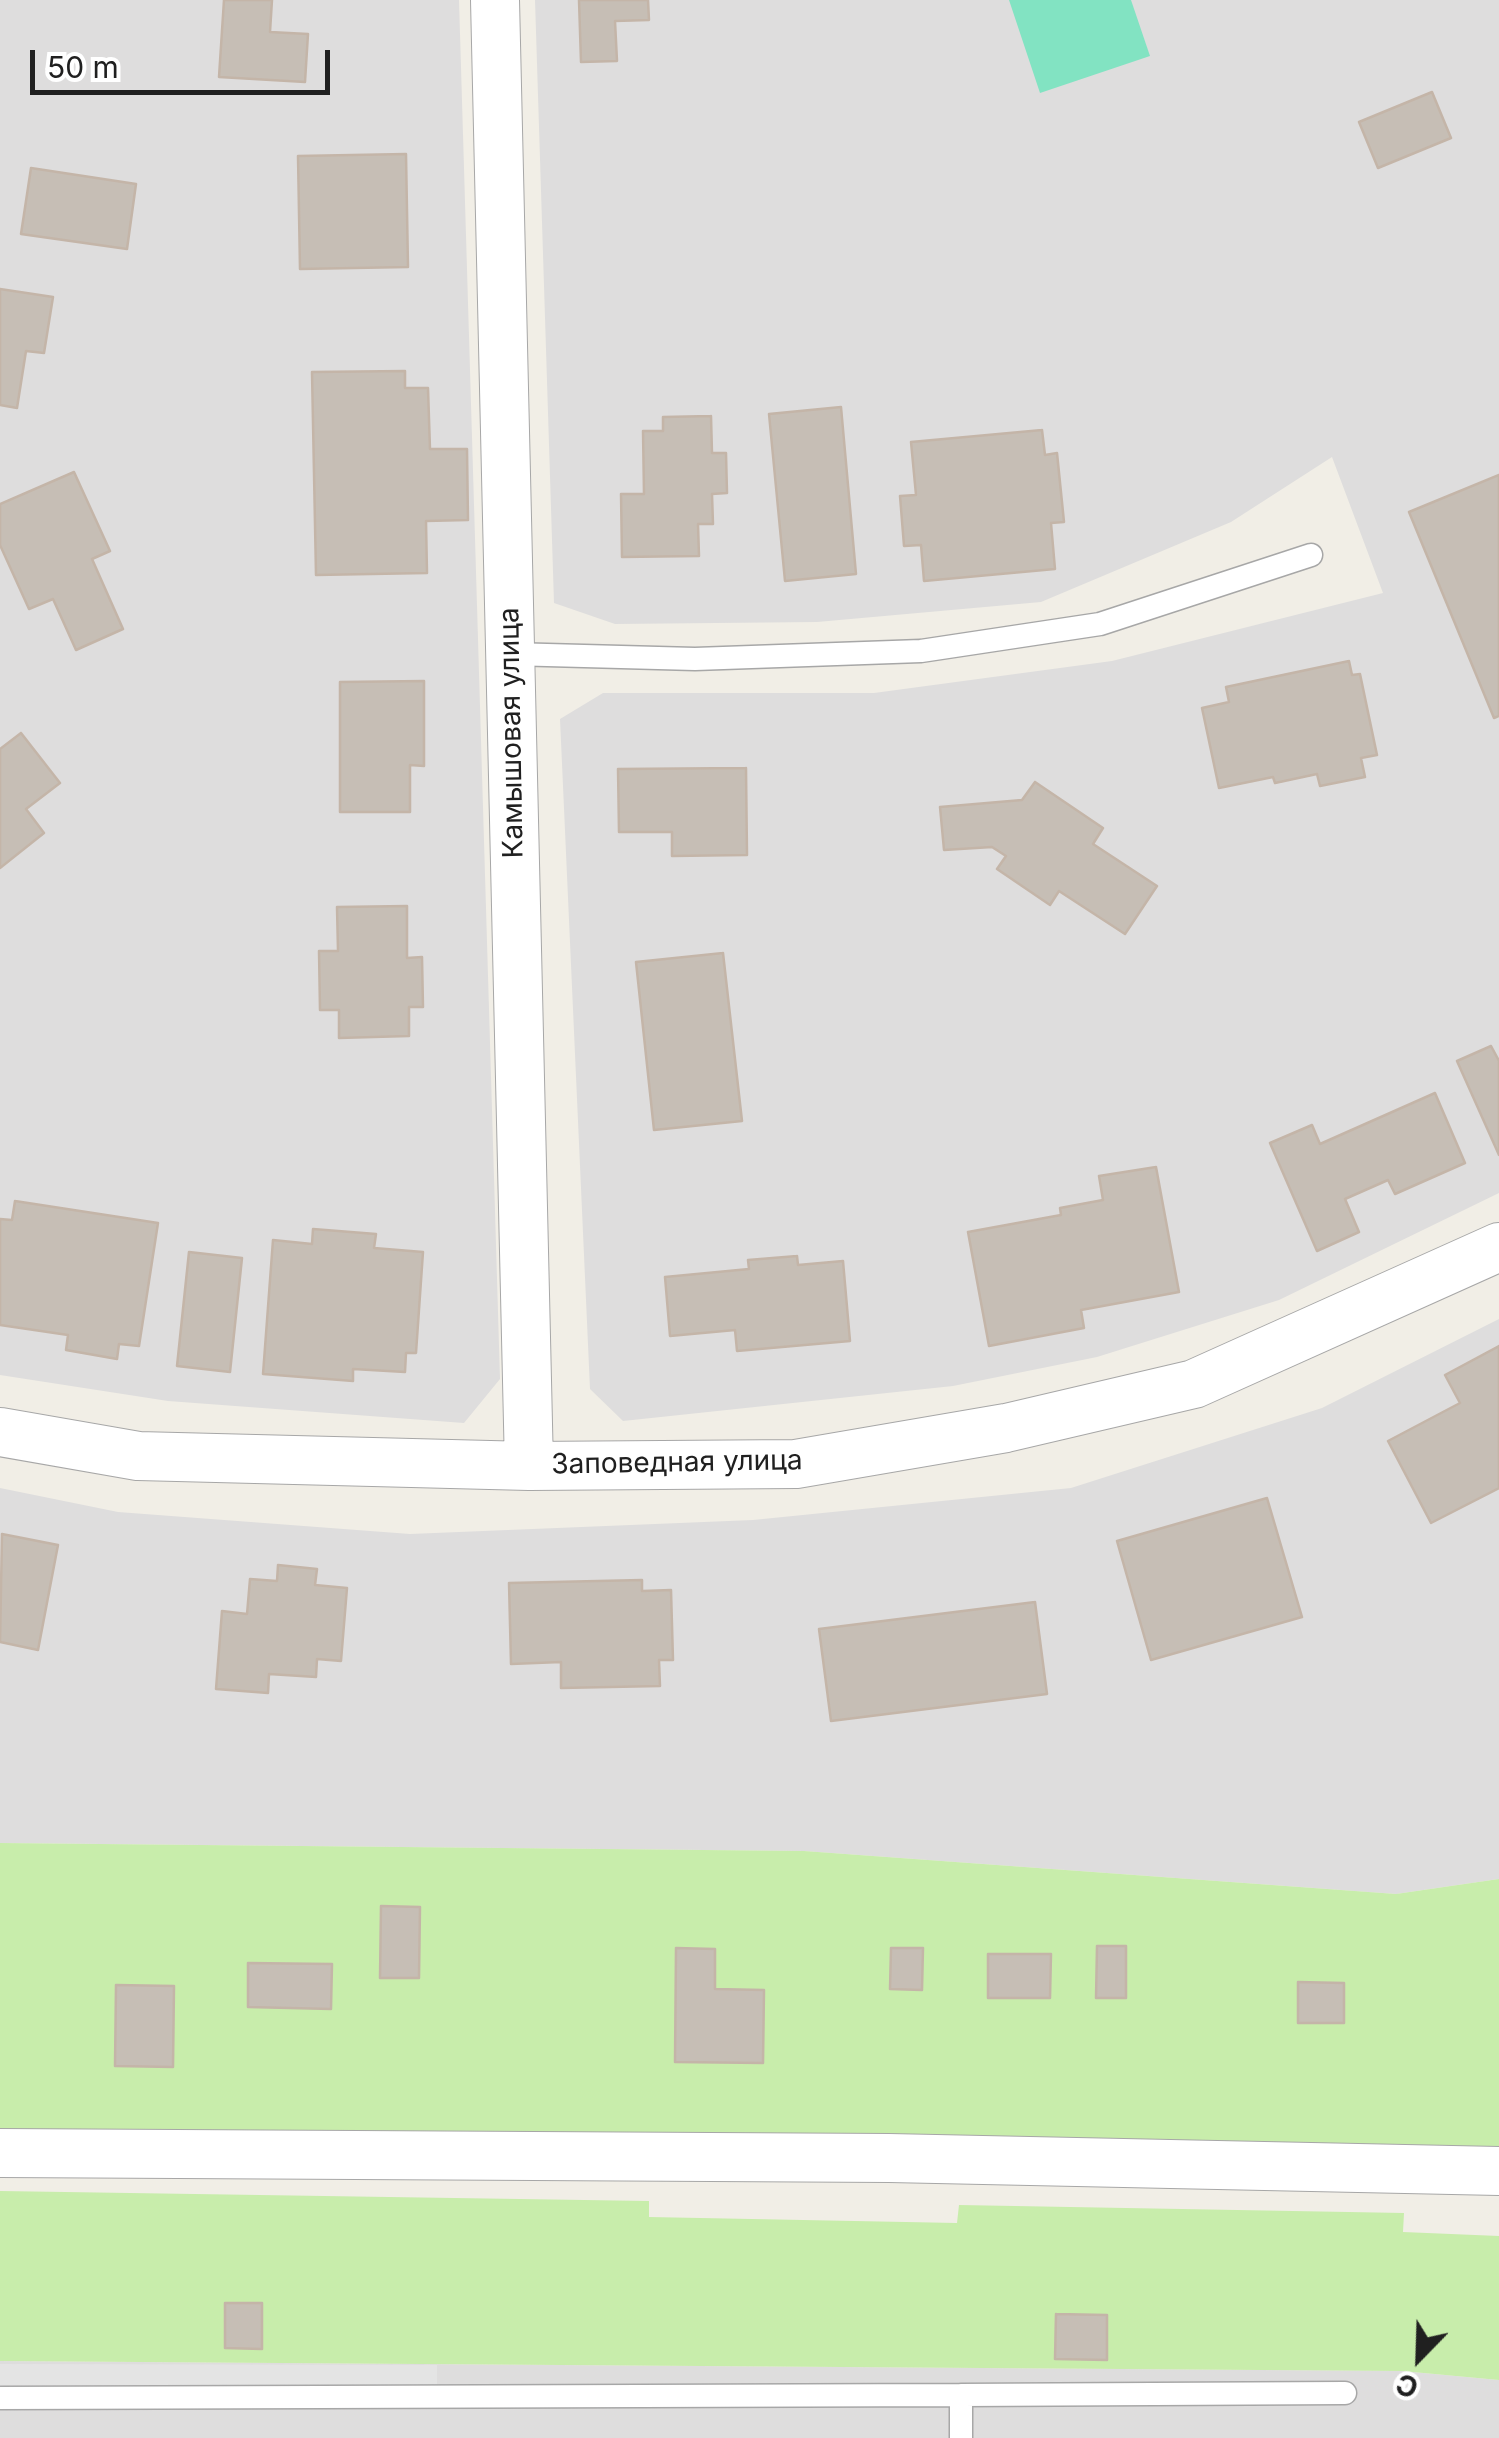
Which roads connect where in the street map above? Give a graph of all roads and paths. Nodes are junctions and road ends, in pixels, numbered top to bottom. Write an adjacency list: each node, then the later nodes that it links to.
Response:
1 (495, 0): 3 (street, Камышовая улица)
2 (1311, 554): 3 (lane)
3 (510, 654): 6 (street, Камышовая улица)
4 (1499, 1247): 6 (street, Заповедная улица)
5 (0, 1432): 6 (street, Заповедная улица)
6 (529, 1466)
7 (0, 2154): 8 (street)
8 (1499, 2171)
9 (1345, 2393): 10 (lane)
10 (961, 2394): 11 (lane); 12 (lane)
11 (0, 2398)
12 (961, 2438)

